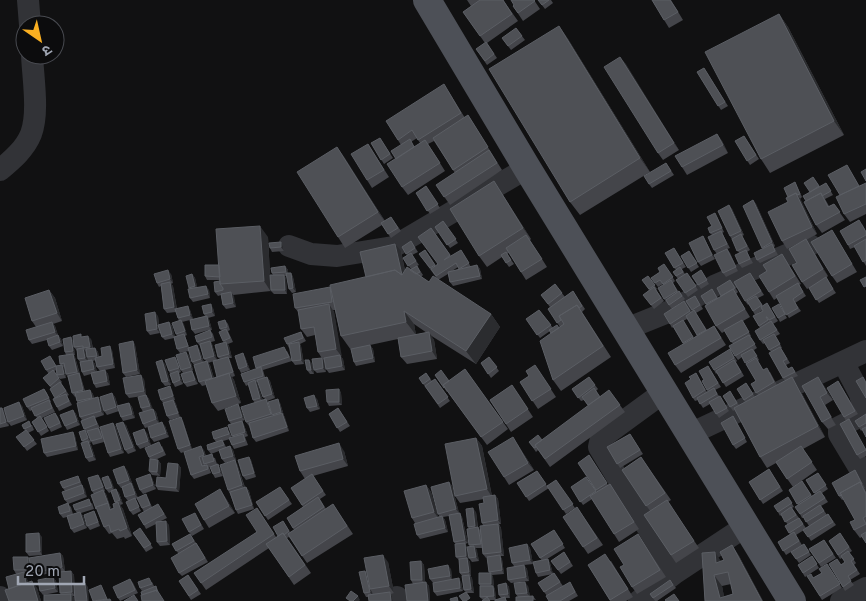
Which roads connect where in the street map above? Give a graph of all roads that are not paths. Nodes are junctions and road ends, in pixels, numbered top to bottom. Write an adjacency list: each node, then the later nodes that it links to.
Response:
1 (28, 0): 3 (street)
2 (427, 0): 5 (main road)
3 (29, 15)
4 (33, 65): 6 (street)
5 (527, 168): 8 (street); 9 (main road)
6 (0, 170)
7 (810, 245): 9 (street)
8 (289, 246)
9 (626, 329): 12 (main road)
10 (866, 351): 11 (street)
11 (843, 362): 13 (street); 14 (street)
12 (664, 392): 13 (main road); 16 (street)
13 (690, 434): 15 (main road)
14 (864, 471)
15 (746, 526): 16 (street); 19 (main road)
16 (674, 573): 18 (street)
17 (866, 588): 20 (street)
18 (639, 601)
19 (792, 601)
20 (841, 601)

